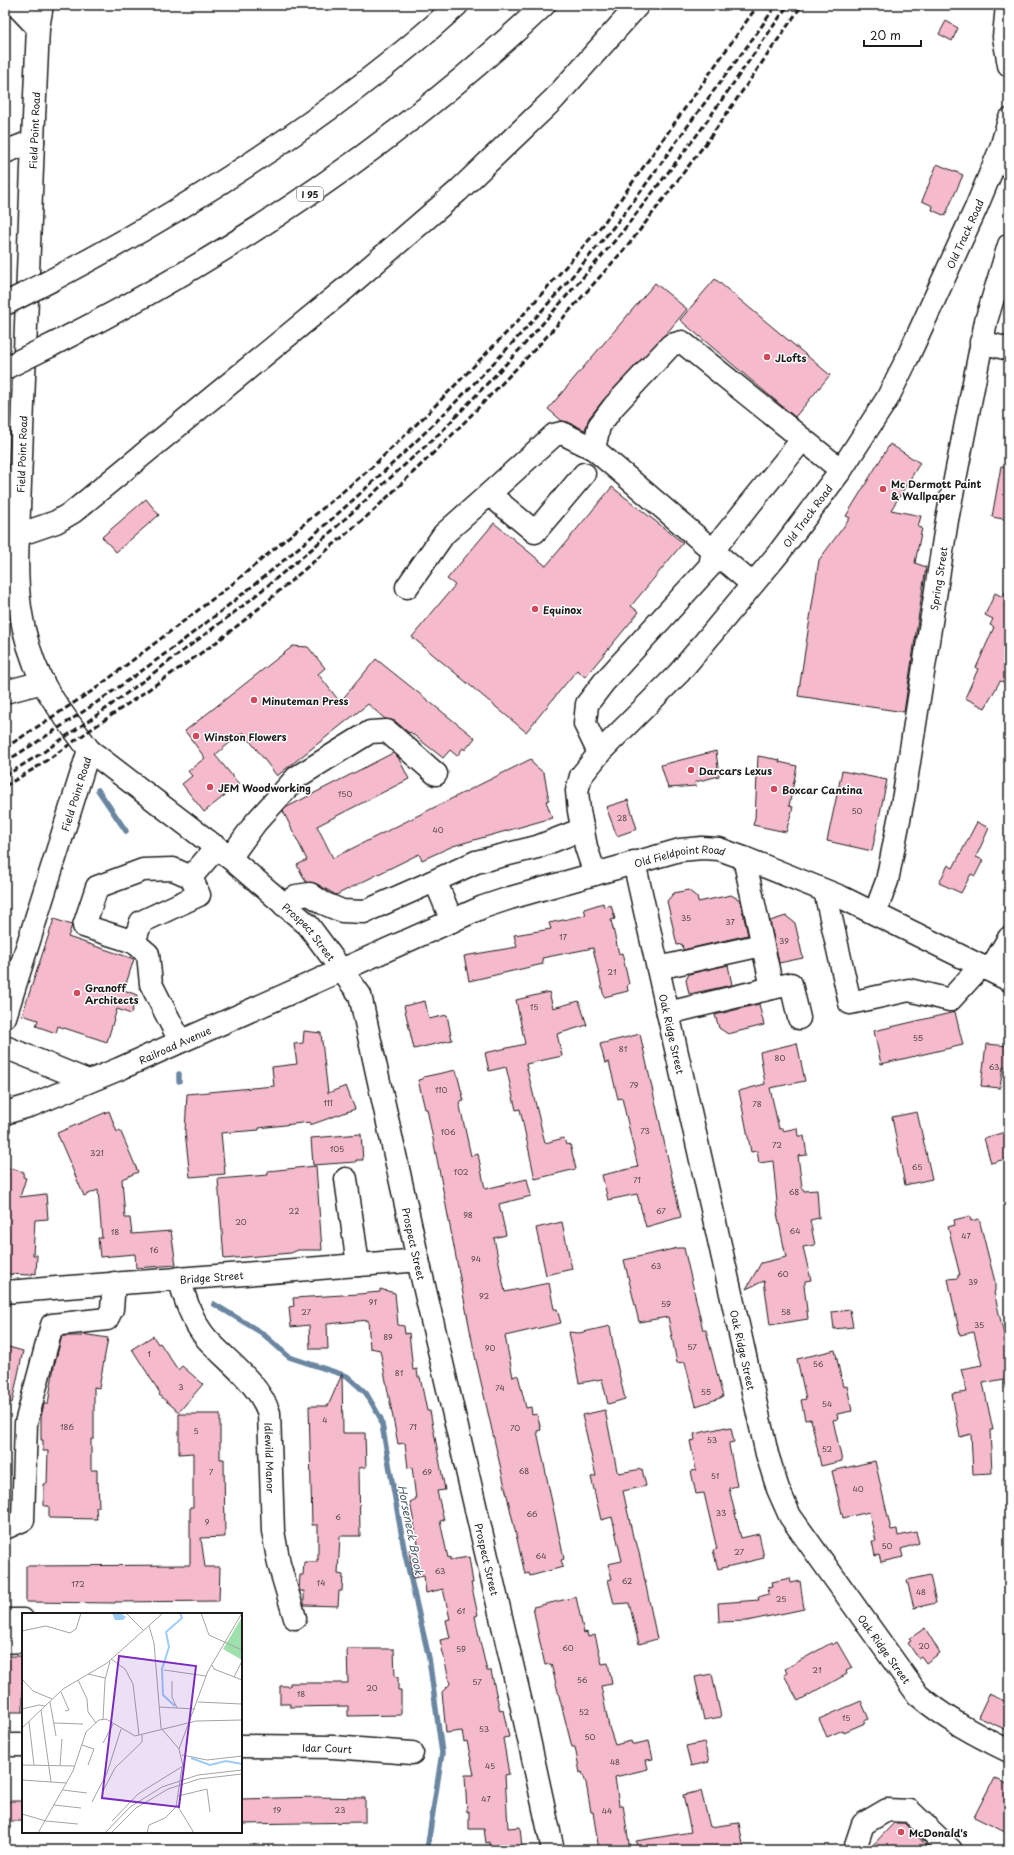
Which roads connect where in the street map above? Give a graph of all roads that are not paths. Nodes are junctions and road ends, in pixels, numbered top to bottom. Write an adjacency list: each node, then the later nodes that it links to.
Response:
1 (16, 5): 7 (main road)
2 (42, 5): 7 (main road, Field Point Road)
3 (457, 5): 13 (main road, bridge)
4 (544, 5): 16 (main road, I 95, bridge)
5 (638, 5): 22 (main road)
6 (1006, 5): 8 (main road)
7 (38, 28): 10 (main road, Field Point Road)
8 (1009, 65)
9 (1009, 120): 19 (main road, Old Track Road)
10 (33, 141): 11 (main road); 22 (main road, Field Point Road)
11 (5, 152)
12 (1009, 245): 14 (main road, Spring Street)
13 (5, 304)
14 (982, 342): 15 (main road); 40 (main road, Spring Street)
15 (1009, 349)
16 (5, 368)
17 (802, 440): 18 (main road); 19 (main road); 23 (main road)
18 (594, 449): 21 (main road); 23 (main road)
19 (841, 470): 24 (main road, Old Track Road)
20 (584, 474): 21 (main road)
21 (489, 494): 25 (main road)
22 (18, 534): 26 (main road, Field Point Road)
23 (713, 550): 24 (main road); 29 (main road)
24 (752, 584): 29 (main road, Old Track Road)
25 (407, 586)
26 (43, 682): 27 (main road); 28 (main road, Field Point Road)
27 (5, 692)
28 (89, 750): 32 (main road, Prospect Street); 51 (main road, Field Point Road)
29 (600, 753): 31 (main road, Old Track Road)
30 (436, 774): 32 (main road)
31 (583, 829): 35 (main road, Old Track Road); 37 (main road)
32 (223, 852): 36 (main road); 39 (main road, Prospect Street)
33 (744, 858): 34 (main road, Old Fieldpoint Road); 38 (main road, Old Fieldpoint Road); 44 (main road)
34 (634, 862): 35 (main road, Old Fieldpoint Road); 45 (main road, Oak Ridge Street)
35 (595, 874): 41 (main road, Old Fieldpoint Road)
36 (191, 878): 43 (main road); 43 (main road)
37 (432, 882): 39 (main road); 41 (main road)
38 (825, 891): 40 (main road, Old Fieldpoint Road); 46 (main road)
39 (284, 905): 47 (main road, Prospect Street)
40 (875, 913): 46 (main road, Old Fieldpoint Road)
41 (452, 921): 47 (main road, Old Fieldpoint Road)
42 (1009, 938): 46 (main road)
43 (134, 942): 53 (main road)
44 (762, 945): 45 (main road); 49 (main road)
45 (658, 968): 50 (main road, Oak Ridge Street)
46 (985, 968): 48 (main road, Old Fieldpoint Road)
47 (341, 969): 53 (main road, Railroad Avenue); 58 (main road, Prospect Street)
48 (1009, 980)
49 (772, 988): 50 (main road); 52 (main road)
50 (668, 1013): 72 (main road, Oak Ridge Street)
51 (5, 1017)
52 (799, 1018)
53 (180, 1041): 55 (main road, Railroad Avenue)
54 (5, 1047): 55 (main road)
55 (88, 1081): 56 (main road, Railroad Avenue)
56 (5, 1114)
57 (346, 1179): 59 (main road)
58 (418, 1260): 59 (main road, Bridge Street); 74 (main road, Prospect Street)
59 (358, 1265): 60 (main road, Bridge Street)
60 (179, 1278): 61 (main road, Bridge Street); 64 (main road, Idlewild Manor)
61 (114, 1283): 62 (main road, Bridge Street); 63 (main road)
62 (5, 1292)
63 (5, 1528)
64 (295, 1618)
65 (5, 1620): 66 (main road)
66 (22, 1620)
67 (5, 1642): 68 (main road)
68 (22, 1642)
69 (5, 1745): 70 (main road)
70 (22, 1745)
71 (242, 1746): 73 (main road, Idar Court)
72 (1009, 1752)
73 (412, 1753)
74 (553, 1850)
75 (858, 1850): 76 (main road)
76 (951, 1850)

